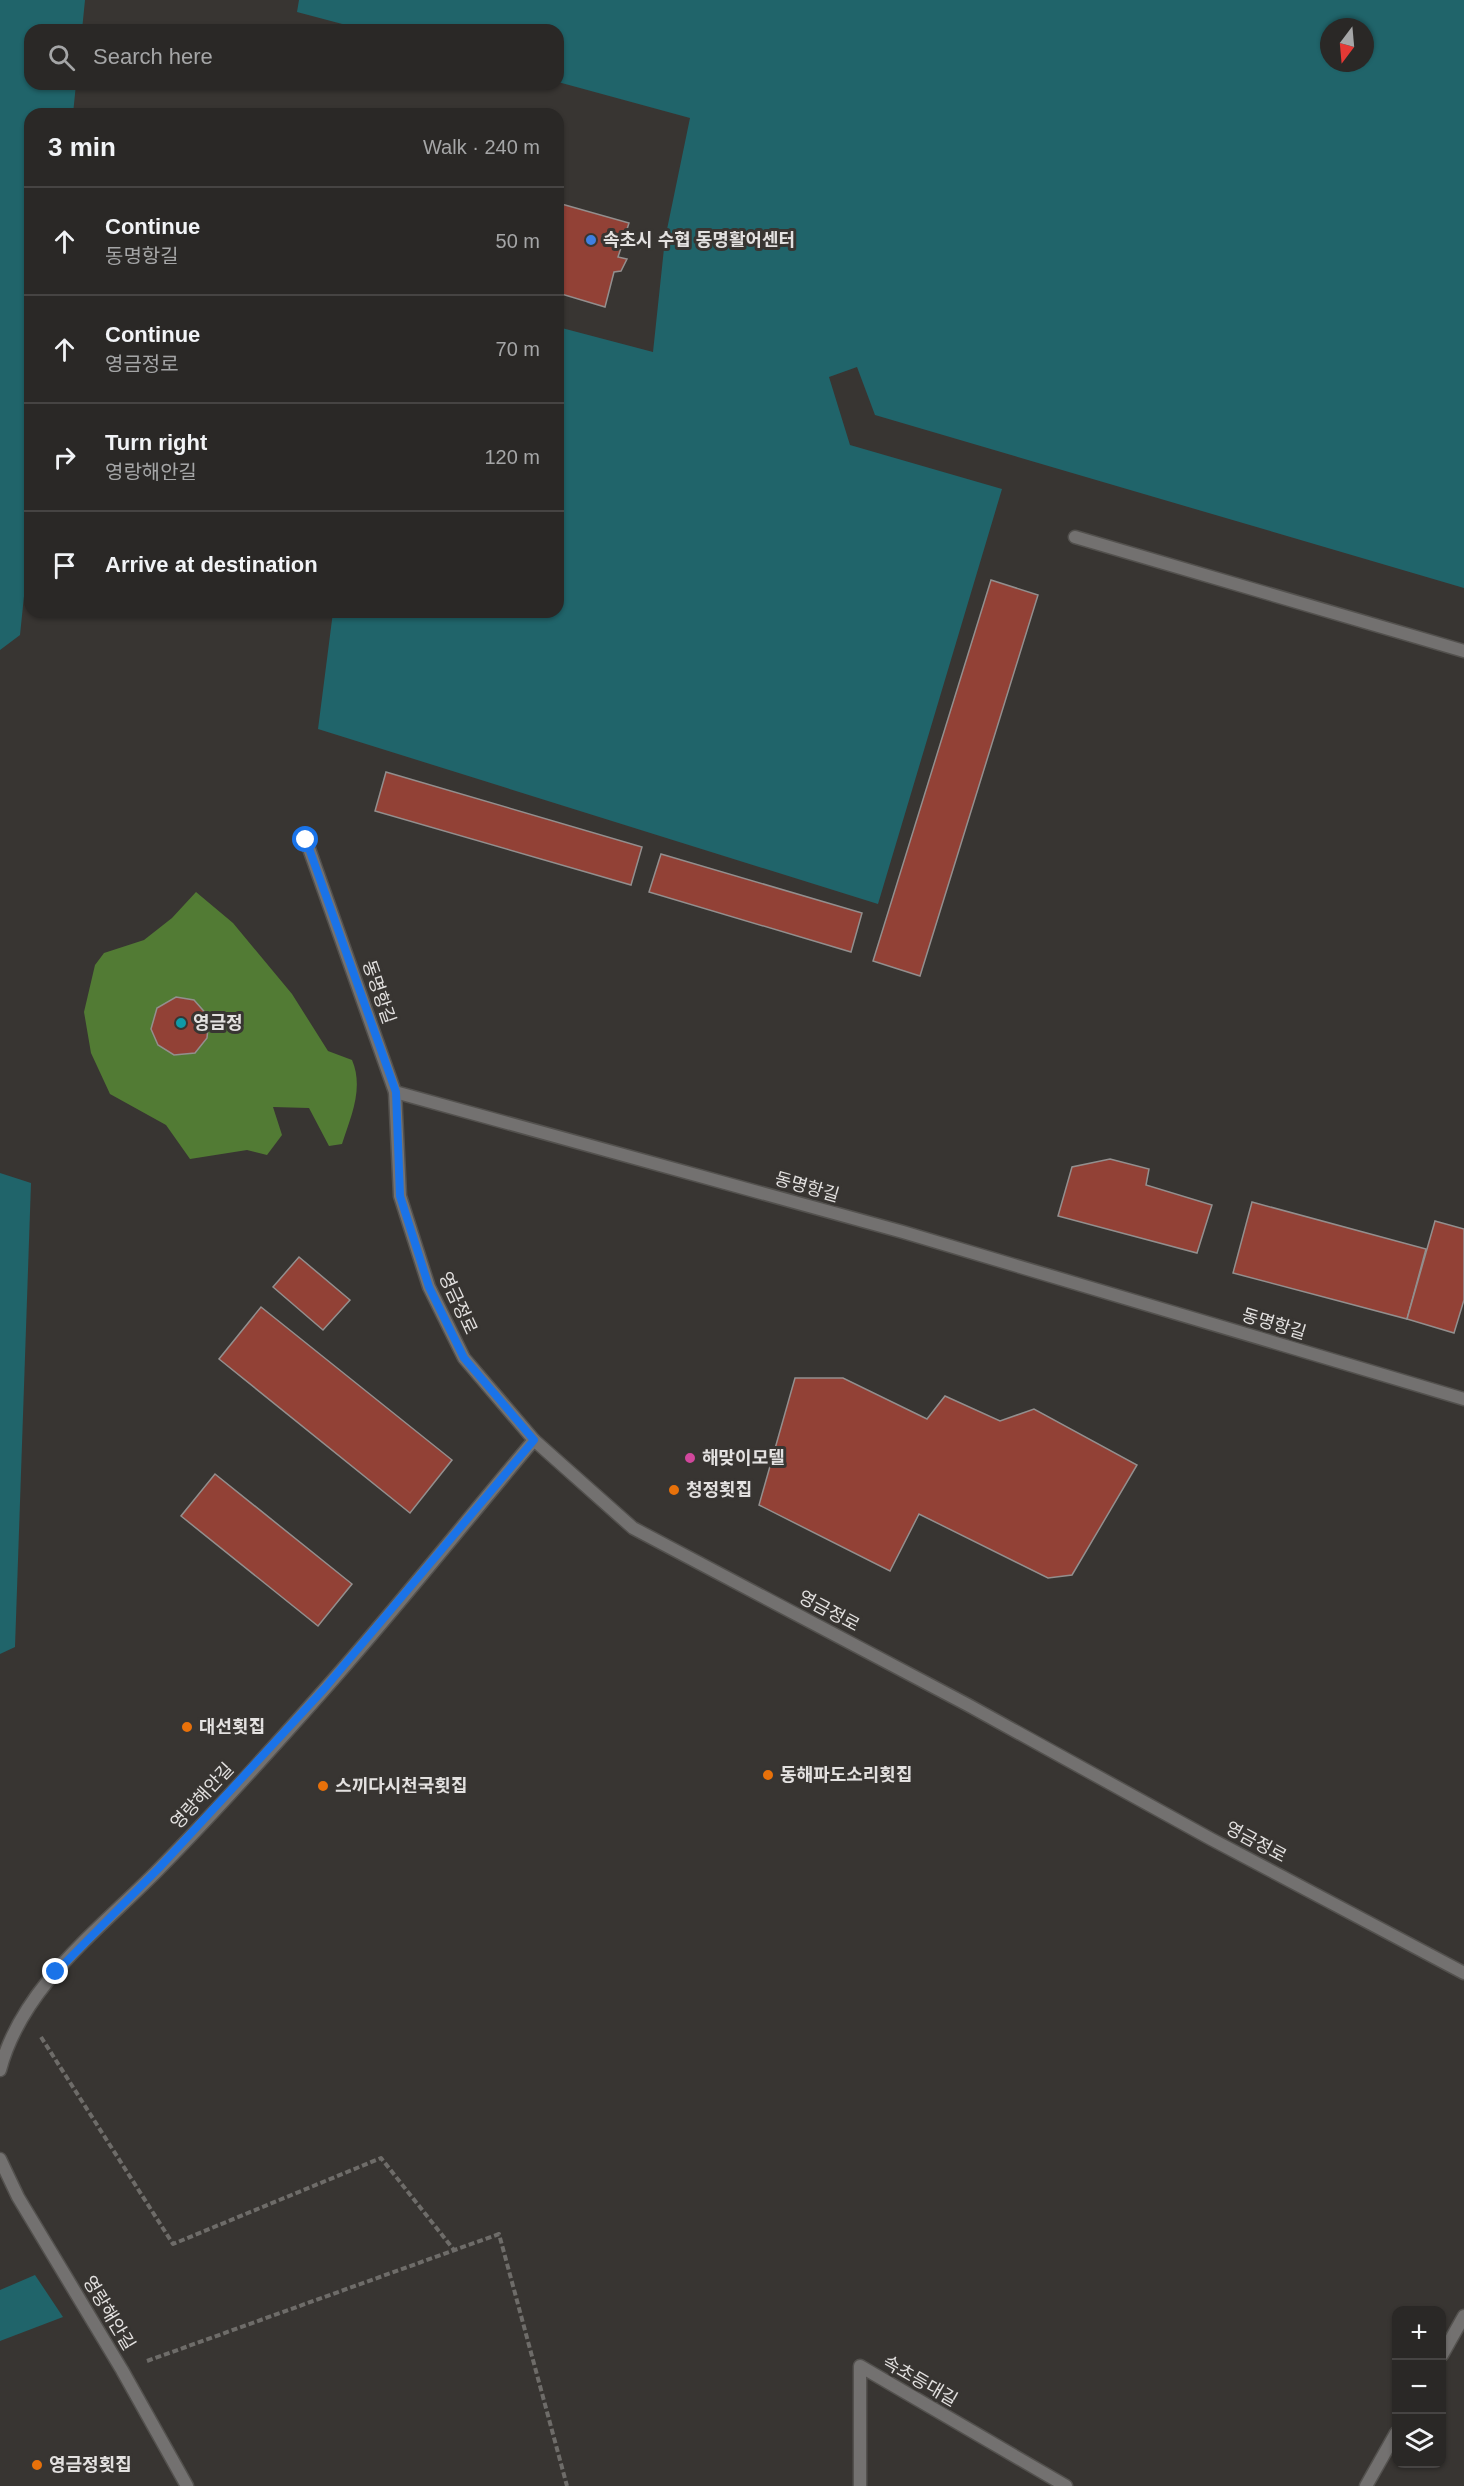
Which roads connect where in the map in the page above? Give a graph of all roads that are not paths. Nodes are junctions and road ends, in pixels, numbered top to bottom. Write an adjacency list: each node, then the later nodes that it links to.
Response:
1 (1075, 537): 2 (street)
2 (1464, 651)
3 (306, 840): 4 (street, 동명항길)
4 (396, 1092): 5 (street, 동명항길); 6 (street, 영금정로)
5 (1464, 1399)
6 (534, 1440): 7 (street, 영금정로); 8 (street, 영랑해안길)
7 (1464, 1973)
8 (0, 2070)
9 (0, 2159): 13 (street, 영랑해안길)
10 (1464, 2316): 11 (street)
11 (1446, 2348)
12 (1392, 2440): 16 (street)
13 (187, 2486)
14 (860, 2486): 15 (street, 속초등대길)
15 (1065, 2486)
16 (1366, 2486)

